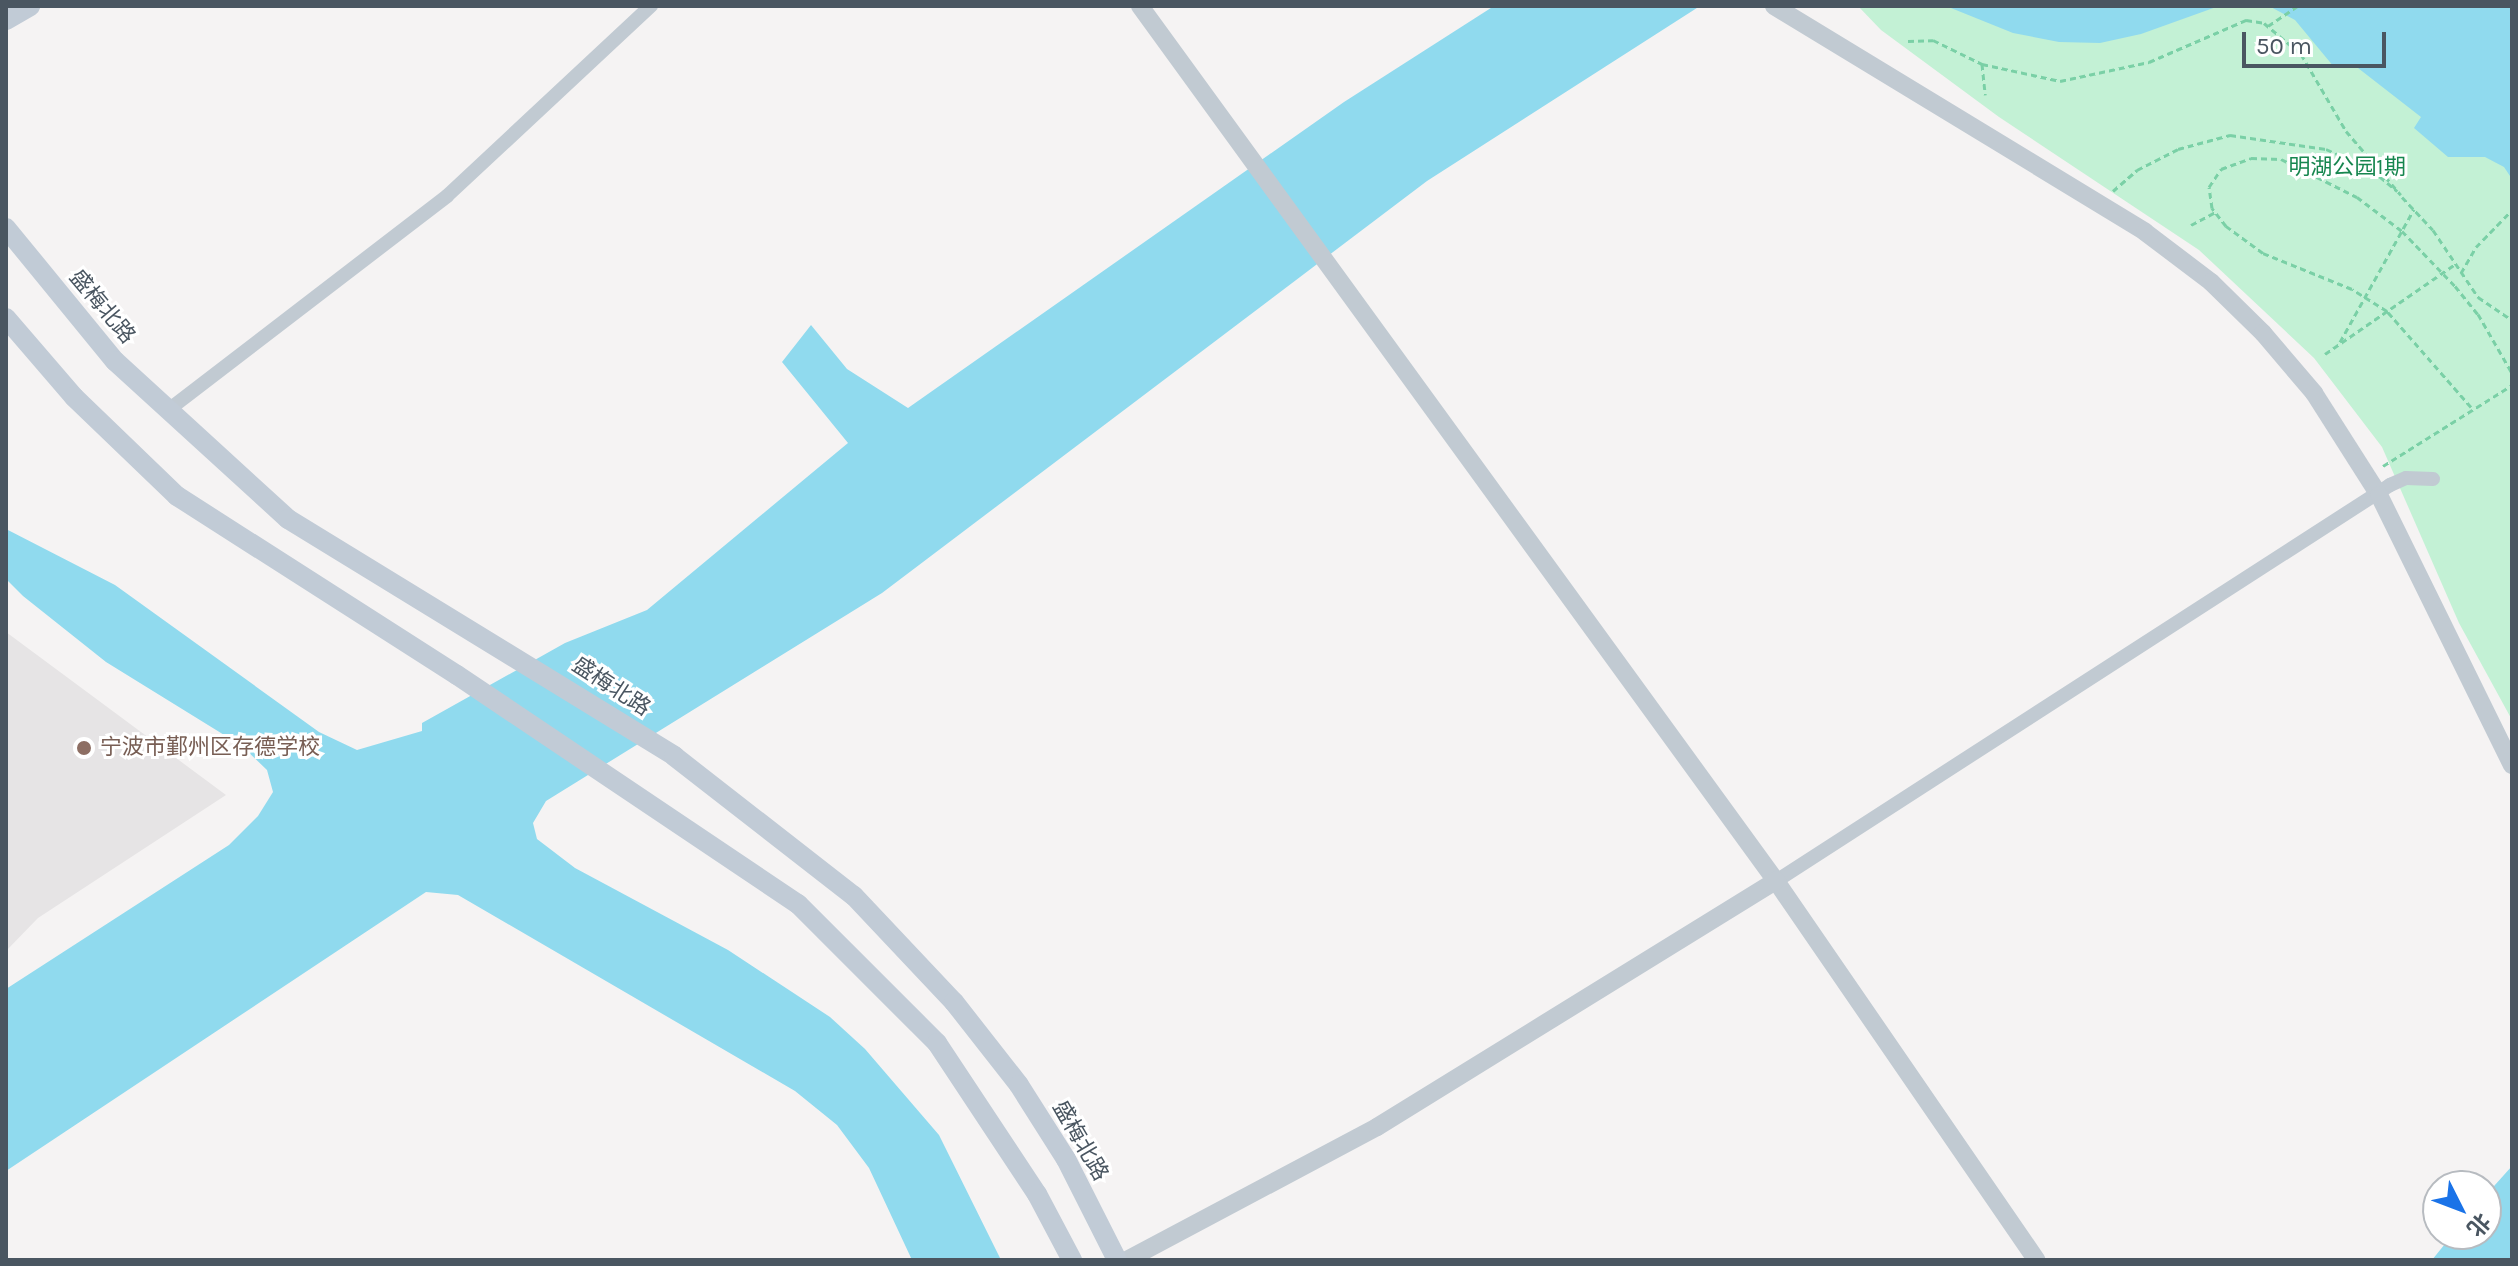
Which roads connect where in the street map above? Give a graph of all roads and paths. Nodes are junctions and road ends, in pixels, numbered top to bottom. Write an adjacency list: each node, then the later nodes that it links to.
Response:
1 (30, 6): 6 (main road)
2 (651, 6): 31 (street)
3 (1140, 6): 36 (street)
4 (2298, 6): 7 (path)
5 (1779, 11): 12 (street)
6 (6, 20)
7 (2268, 26): 9 (path); 11 (path)
8 (1908, 41): 9 (path)
9 (1982, 64): 10 (path)
10 (1985, 95)
11 (2401, 195): 12 (path); 13 (path)
12 (2098, 204): 32 (street)
13 (2414, 209): 18 (path); 19 (path)
14 (2512, 210): 21 (path)
15 (2215, 212): 16 (path); 18 (path); 22 (path)
16 (2191, 225)
17 (6, 228): 31 (main road, 盛梅北路)
18 (2402, 231): 20 (path); 22 (path)
19 (2455, 264): 20 (path); 21 (path)
20 (2442, 273): 23 (path); 28 (path)
21 (2461, 273): 25 (path)
22 (2366, 296): 23 (path); 26 (path)
23 (2387, 311): 26 (path); 30 (path)
24 (6, 318): 37 (main road)
25 (2512, 320)
26 (2338, 345): 27 (path)
27 (2325, 354)
28 (2512, 373)
29 (2512, 385): 30 (path)
30 (2471, 407): 32 (path)
31 (167, 411): 38 (main road, 盛梅北路)
32 (2367, 476): 34 (street)
33 (2433, 479): 34 (street)
34 (2379, 495): 35 (street); 36 (street)
35 (2512, 765)
36 (1776, 881): 39 (street); 40 (street)
37 (1072, 1260)
38 (1117, 1260)
39 (1127, 1260)
40 (2036, 1260)

